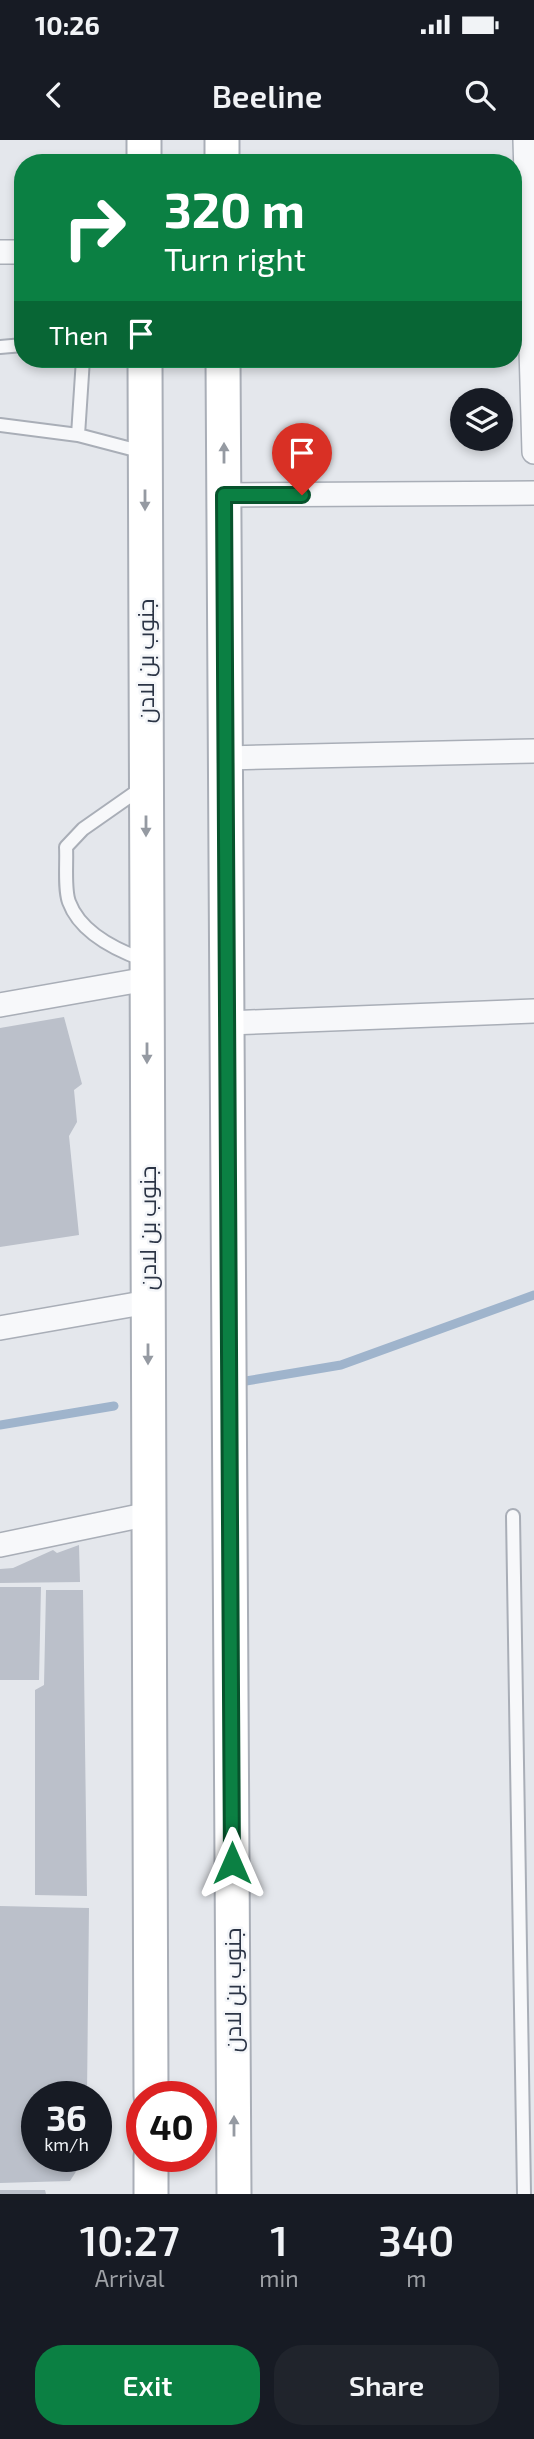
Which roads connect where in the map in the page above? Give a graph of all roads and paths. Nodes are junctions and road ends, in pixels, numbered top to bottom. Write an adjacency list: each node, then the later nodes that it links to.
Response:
1 (525, 140): 8 (street)
2 (82, 368): 6 (lane)
3 (145, 368): 7 (street, جنوب بن لادن)
4 (223, 368): 10 (street, جنوب بن لادن, one-way to 4)
5 (0, 425): 6 (lane)
6 (78, 435): 7 (lane)
7 (145, 452): 13 (street, جنوب بن لادن, one-way to 13)
8 (534, 452)
9 (534, 493): 10 (street)
10 (224, 495): 12 (street, جنوب بن لادن)
11 (534, 751): 12 (street)
12 (226, 758): 17 (street, جنوب بن لادن)
13 (146, 785): 14 (street, جنوب بن لادن, one-way to 14); 14 (lane)
14 (147, 970): 15 (street); 18 (street, جنوب بن لادن, one-way to 18)
15 (0, 1005)
16 (534, 1011): 17 (street)
17 (227, 1023): 26 (street, جنوب بن لادن, one-way to 17)
18 (148, 1302): 19 (street); 20 (street, جنوب بن لادن, one-way to 20)
19 (0, 1328)
20 (149, 1514): 22 (street); 23 (street, جنوب بن لادن)
21 (513, 1516): 27 (lane)
22 (0, 1545)
23 (150, 2081)
24 (151, 2172): 25 (street)
25 (151, 2194)
26 (234, 2194)
27 (524, 2194)

